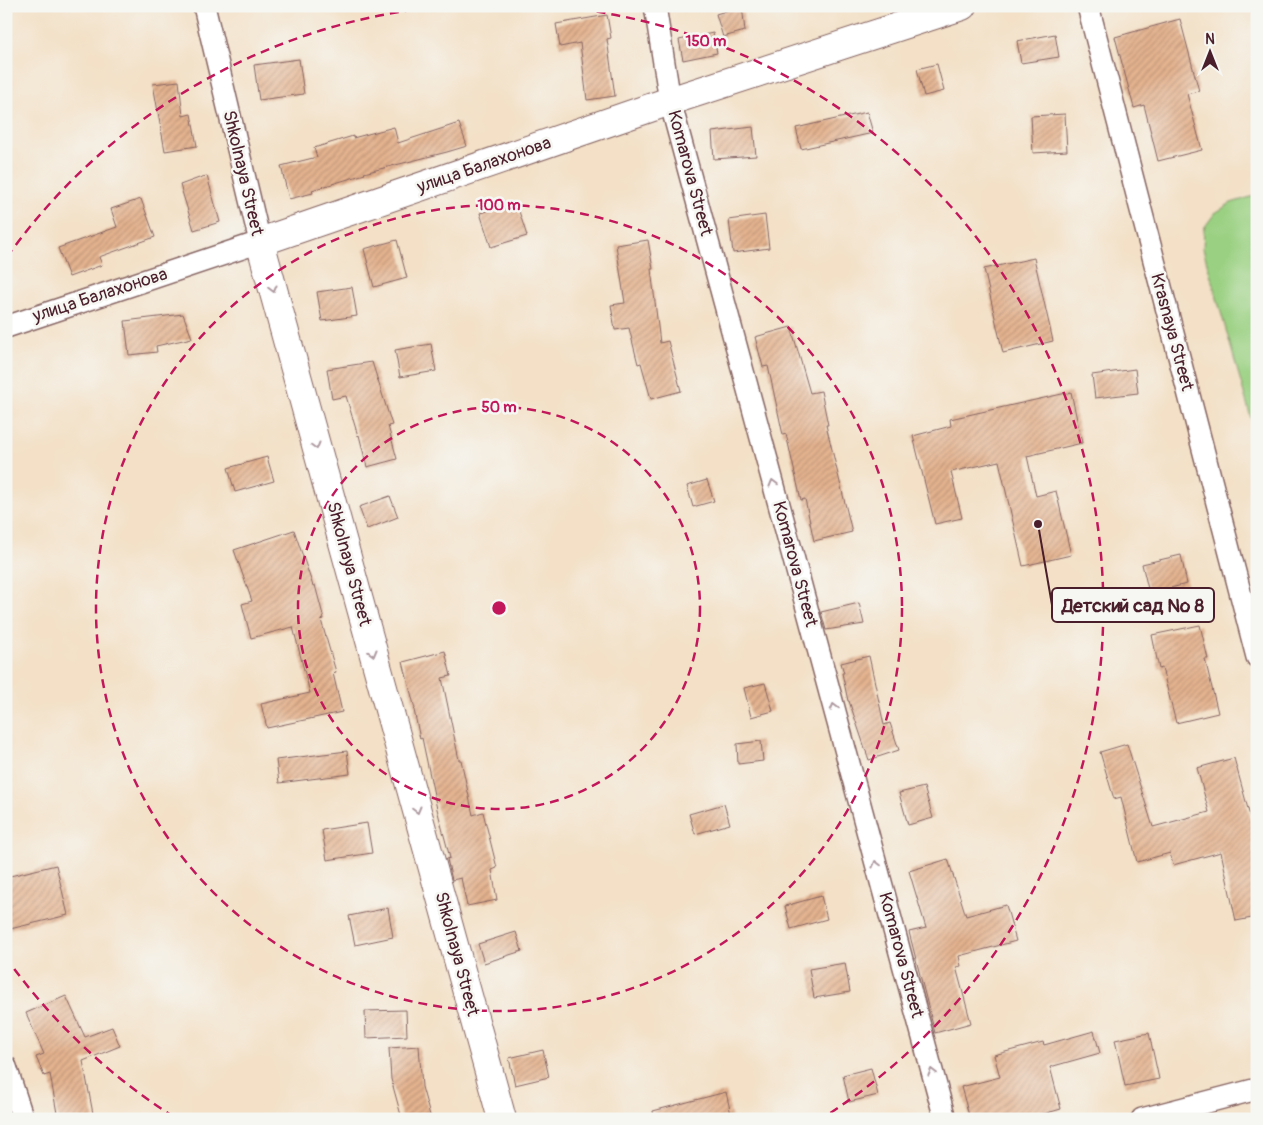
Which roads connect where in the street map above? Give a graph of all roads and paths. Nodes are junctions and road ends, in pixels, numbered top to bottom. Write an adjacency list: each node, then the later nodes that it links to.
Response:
1 (204, 6): 6 (street, Shkolnaya Street)
2 (655, 6): 5 (street, Komarova Street)
3 (962, 6): 5 (street, улица Балахонова)
4 (1088, 6): 8 (street, Krasnaya Street)
5 (670, 101): 6 (street, улица Балахонова); 13 (street, Komarova Street, one-way to 5)
6 (260, 242): 7 (street, улица Балахонова); 12 (street, Shkolnaya Street, one-way to 12)
7 (6, 327)
8 (1257, 657)
9 (6, 1067): 11 (street)
10 (1257, 1089): 14 (street)
11 (23, 1119)
12 (502, 1119)
13 (945, 1119)
14 (1142, 1119)

